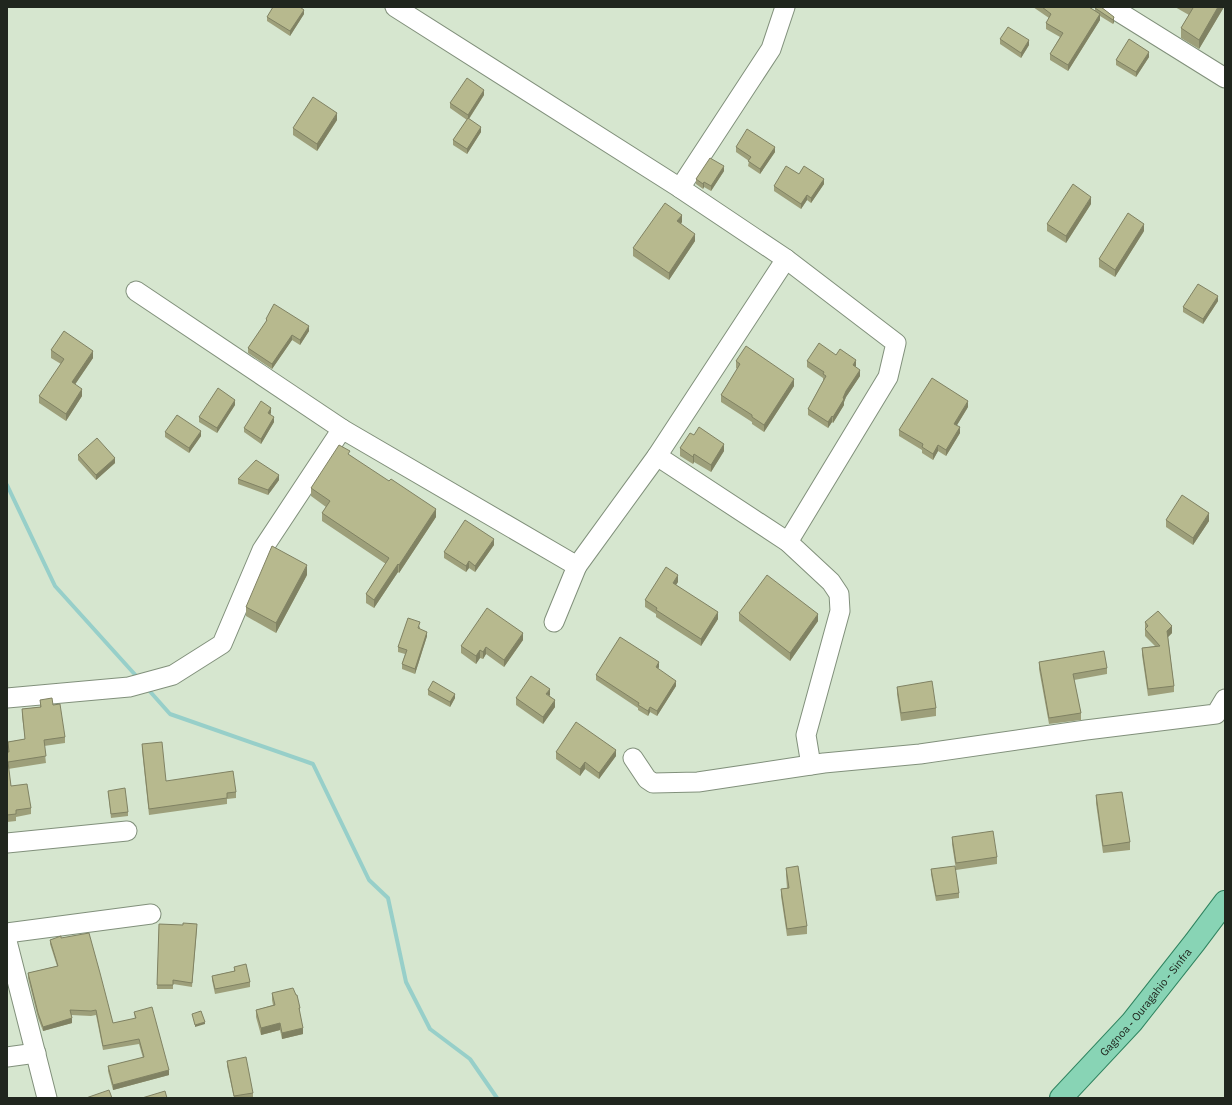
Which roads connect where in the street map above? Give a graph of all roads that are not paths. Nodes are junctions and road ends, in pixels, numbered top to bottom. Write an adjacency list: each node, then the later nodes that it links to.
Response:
1 (395, 7): 6 (street)
2 (784, 7): 6 (street)
3 (1111, 7): 4 (street)
4 (1137, 14): 5 (street)
5 (1225, 78)
6 (680, 188): 7 (street)
7 (786, 259): 10 (street); 11 (street)
8 (136, 291): 9 (street)
9 (342, 429): 12 (street); 14 (street)
10 (656, 456): 11 (street); 12 (street)
11 (788, 542): 17 (street)
12 (578, 566): 13 (street)
13 (554, 622)
14 (7, 698)
15 (1225, 699): 17 (street)
16 (633, 758): 17 (street)
17 (811, 765)
18 (127, 831): 19 (street)
19 (7, 843)
20 (1225, 902): 27 (main road, Gagnoa - Ouragahio - Sinfra)
21 (151, 914): 22 (street)
22 (7, 933)
23 (7, 941): 24 (street)
24 (36, 1053): 25 (street); 26 (street)
25 (7, 1056)
26 (47, 1098)
27 (1062, 1098)

